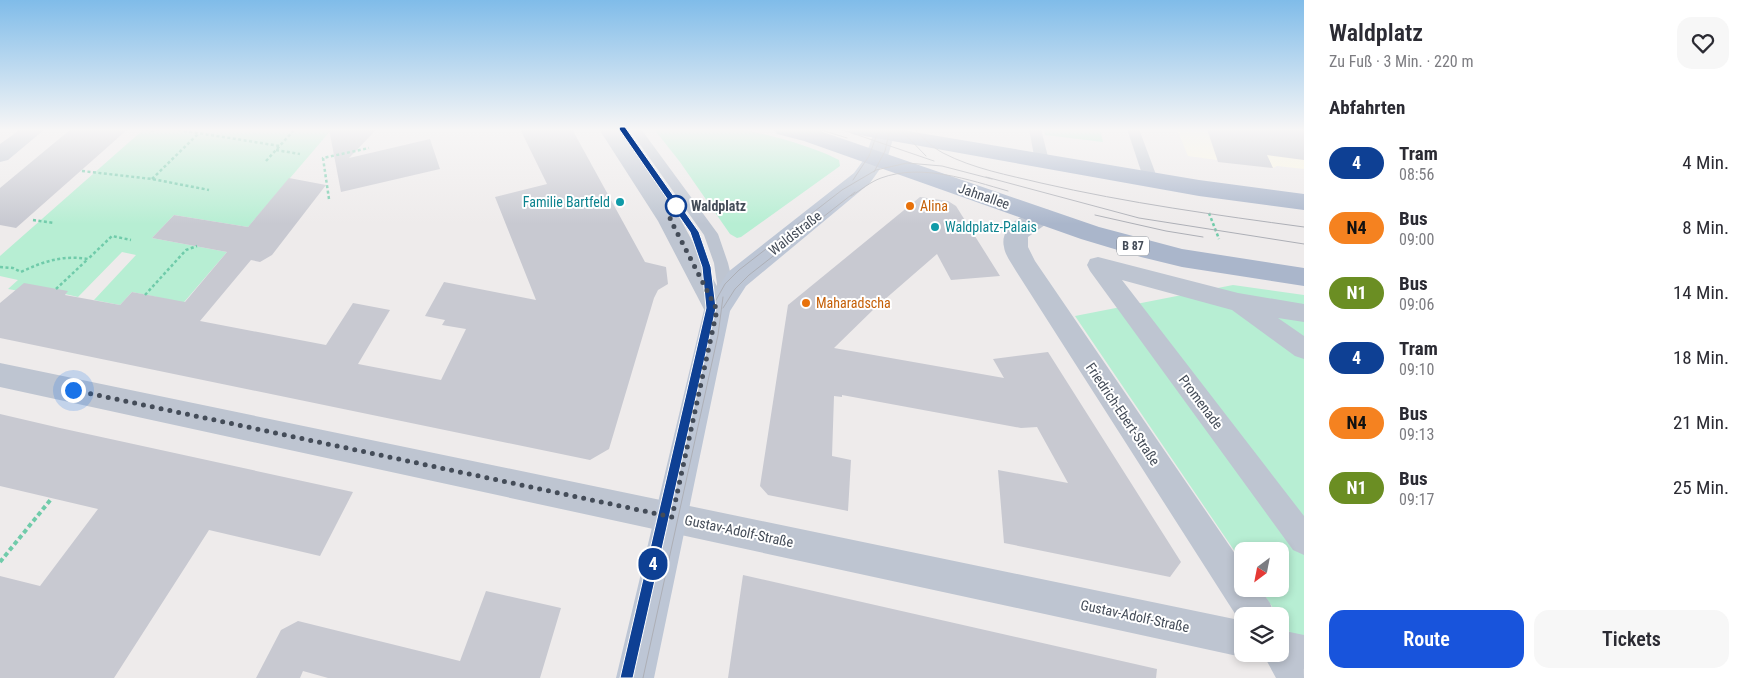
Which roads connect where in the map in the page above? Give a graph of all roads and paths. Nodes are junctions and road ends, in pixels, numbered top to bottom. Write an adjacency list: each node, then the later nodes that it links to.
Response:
1 (171, 161): 10 (path)
2 (323, 161): 13 (path)
3 (631, 161): 28 (street)
4 (658, 161): 28 (lane)
5 (875, 161): 28 (main road, Waldstraße)
6 (881, 161): 16 (main road, Jahnallee / B 87)
7 (1071, 161): 11 (main road)
8 (1144, 161): 11 (lane)
9 (82, 171): 10 (path)
10 (152, 180): 12 (path)
11 (1151, 180): 14 (main road)
12 (209, 190)
13 (329, 198)
14 (1304, 202)
15 (1207, 207): 21 (path)
16 (1041, 216): 24 (main road, Jahnallee / B 87); 36 (street, Friedrich-Ebert-Straße)
17 (33, 220): 18 (path)
18 (54, 223)
19 (131, 240): 22 (path)
20 (197, 246): 26 (path)
21 (1222, 247)
22 (88, 259): 23 (path); 25 (path)
23 (0, 266)
24 (1304, 277)
25 (56, 289)
26 (145, 295)
27 (1238, 302): 29 (street); 30 (street); 34 (street, Promenade)
28 (720, 304): 33 (main road, Waldstraße)
29 (1304, 313)
30 (1304, 349)
31 (0, 375): 33 (street, Gustav-Adolf-Straße)
32 (52, 498): 35 (path)
33 (672, 517): 37 (street, Gustav-Adolf-Straße); 41 (main road, Waldstraße)
34 (1304, 540)
35 (0, 562)
36 (1251, 607)
37 (1234, 637)
38 (1289, 649): 39 (street)
39 (1304, 652)
40 (1287, 662): 42 (street)
41 (635, 678)
42 (1298, 678)

